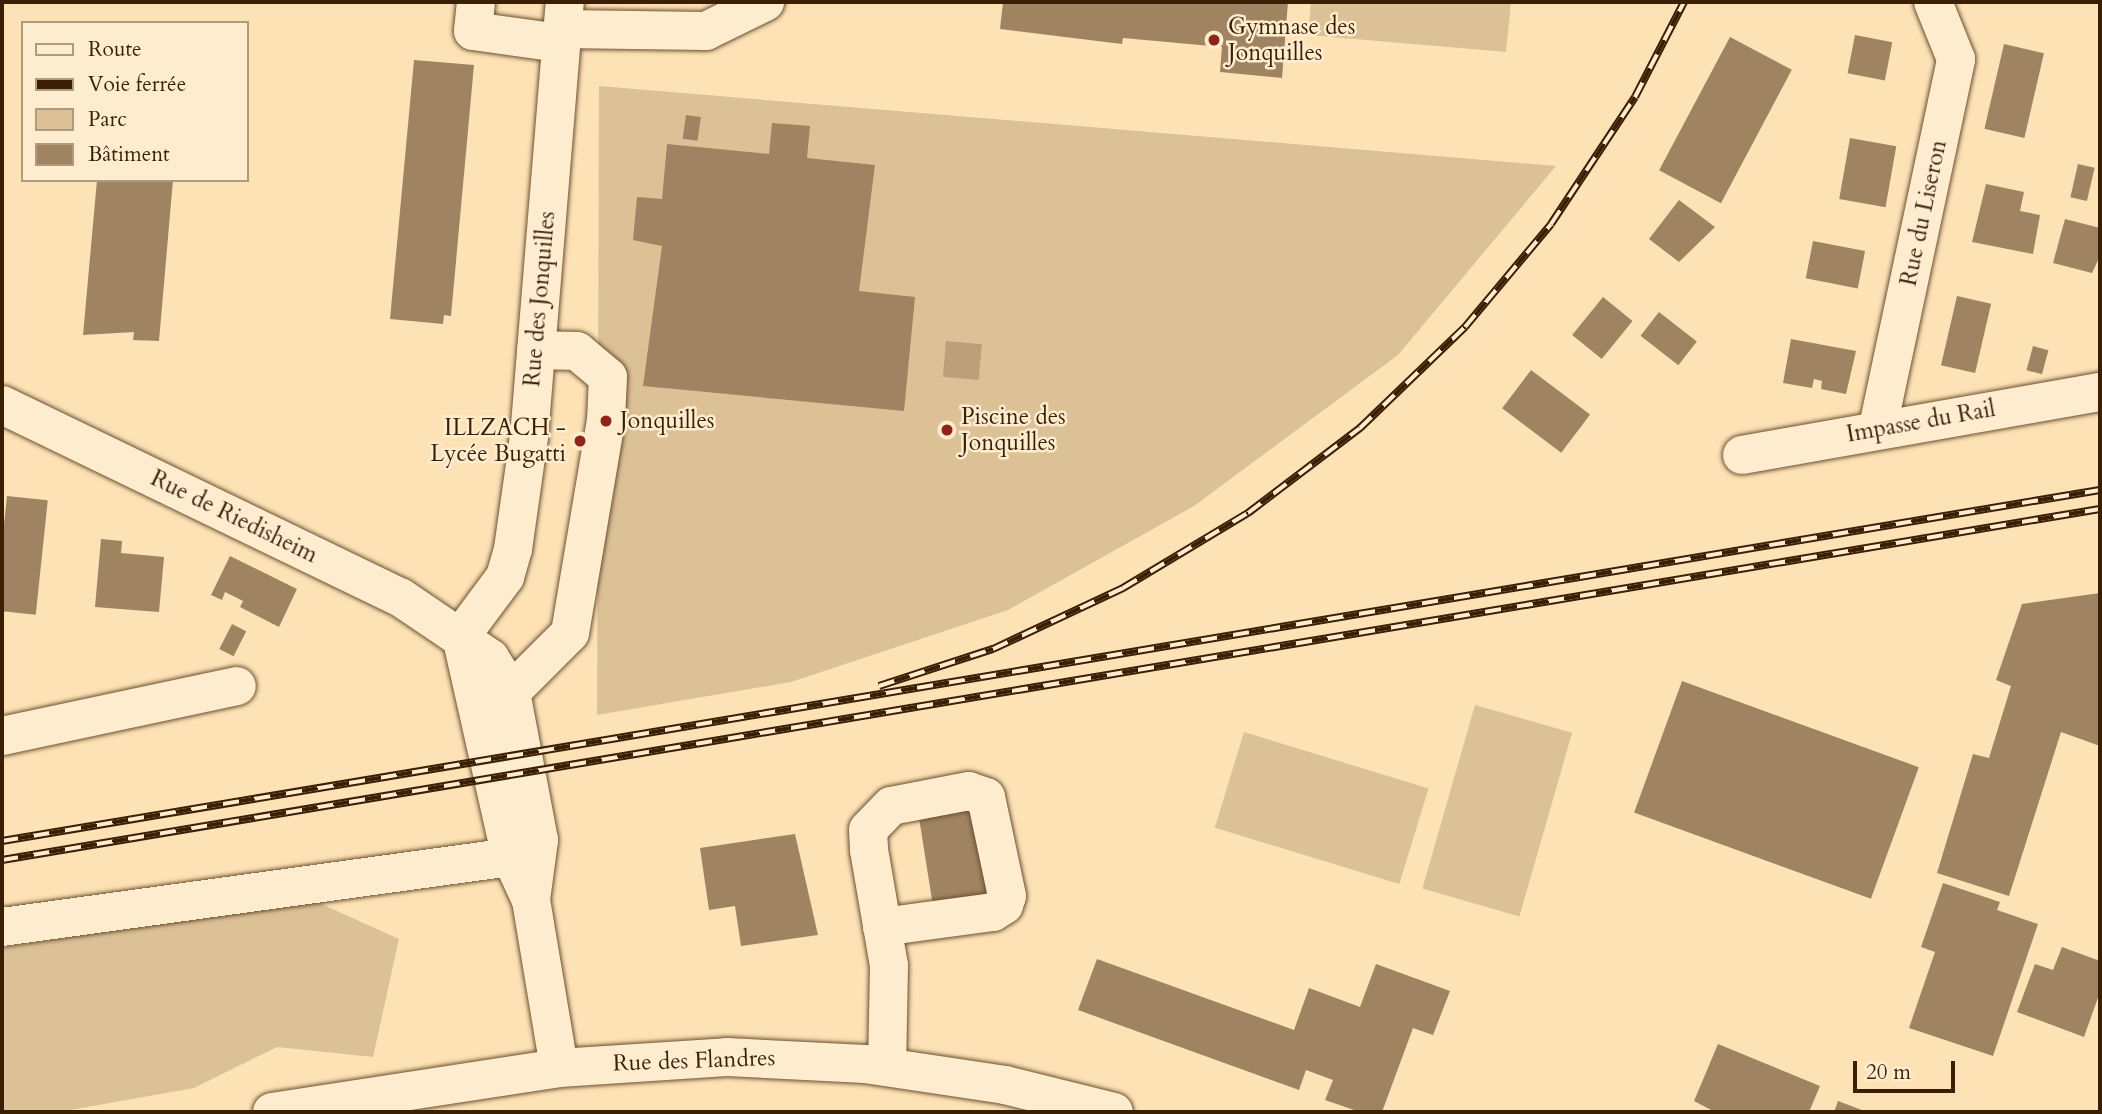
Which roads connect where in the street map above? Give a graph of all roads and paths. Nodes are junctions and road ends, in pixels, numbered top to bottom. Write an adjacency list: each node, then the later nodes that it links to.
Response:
1 (476, 2): 4 (street)
2 (765, 2): 4 (street)
3 (1933, 2): 8 (street, Rue du Liseron)
4 (563, 25): 5 (street, Rue des Jonquilles)
5 (536, 350): 10 (street, Rue des Jonquilles); 12 (street)
6 (2100, 392): 8 (street, Impasse du Rail)
7 (2, 405): 10 (street, Rue de Riedisheim)
8 (1878, 428): 9 (street, Impasse du Rail)
9 (1742, 455)
10 (461, 636): 12 (street, Rue de Riedisheim); 14 (street)
11 (237, 686): 13 (street)
12 (512, 692): 15 (street)
13 (2, 736)
14 (512, 857): 15 (street); 16 (street)
15 (531, 900): 19 (street)
16 (2, 927)
17 (882, 927): 18 (street)
18 (887, 1067): 19 (street, Rue des Flandres); 21 (street, Rue des Flandres)
19 (559, 1068): 20 (street, Rue des Flandres)
20 (272, 1112)
21 (1114, 1112)

